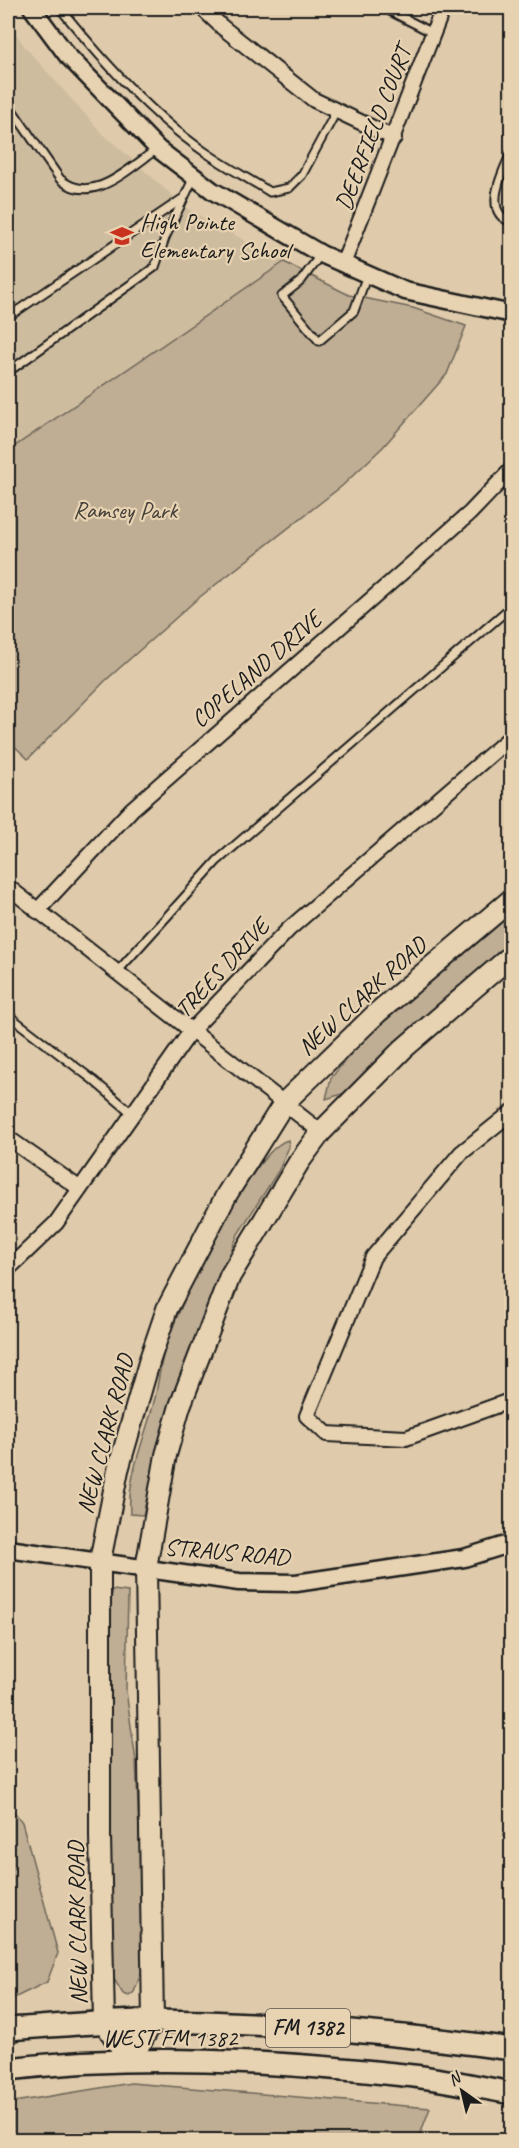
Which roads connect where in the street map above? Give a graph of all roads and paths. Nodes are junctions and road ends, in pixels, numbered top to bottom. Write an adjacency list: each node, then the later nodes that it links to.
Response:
1 (32, 8): 10 (street)
2 (60, 8): 8 (lane)
3 (202, 8): 8 (street)
4 (384, 8): 6 (lane)
5 (443, 8): 6 (street, DEERFIELD COURT)
6 (433, 33): 9 (street, DEERFIELD COURT)
7 (8, 104): 10 (lane)
8 (337, 110): 9 (street)
9 (394, 138): 16 (street, DEERFIELD COURT)
10 (158, 148): 12 (street)
11 (512, 151): 14 (lane)
12 (194, 177): 13 (lane); 15 (street)
13 (184, 198): 19 (lane); 20 (lane)
14 (512, 222)
15 (321, 254): 16 (street); 17 (lane)
16 (343, 264): 17 (street)
17 (368, 274): 18 (street)
18 (512, 314)
19 (8, 317)
20 (8, 372)
21 (512, 469): 26 (street, COPELAND DRIVE)
22 (512, 606): 28 (lane)
23 (512, 736): 30 (street, TREES DRIVE)
24 (8, 887): 26 (street)
25 (512, 899): 31 (main road, NEW CLARK ROAD)
26 (37, 911): 28 (street)
27 (512, 955): 34 (main road)
28 (116, 973): 30 (street)
29 (8, 1015): 33 (lane)
30 (191, 1031): 31 (street); 33 (street, TREES DRIVE)
31 (284, 1103): 34 (street); 41 (main road, NEW CLARK ROAD)
32 (512, 1112): 38 (street)
33 (134, 1115): 36 (street, TREES DRIVE)
34 (321, 1132): 42 (main road)
35 (8, 1138): 36 (street)
36 (78, 1188): 37 (street, TREES DRIVE)
37 (8, 1269)
38 (512, 1400)
39 (512, 1544): 42 (street, STRAUS ROAD)
40 (8, 1549): 41 (street, STRAUS ROAD)
41 (100, 1561): 42 (street, STRAUS ROAD); 44 (main road, NEW CLARK ROAD)
42 (146, 1569): 43 (main road)
43 (153, 2021): 44 (main road, WEST FM 1382 / FM 1382); 46 (main road, WEST FM 1382 / FM 1382); 47 (main road)
44 (104, 2022): 45 (main road, WEST FM 1382 / FM 1382); 47 (main road, NEW CLARK ROAD)
45 (8, 2029)
46 (512, 2049)
47 (130, 2061): 48 (main road, WEST FM 1382 / FM 1382); 49 (main road, WEST FM 1382 / FM 1382)
48 (8, 2069)
49 (512, 2093)

